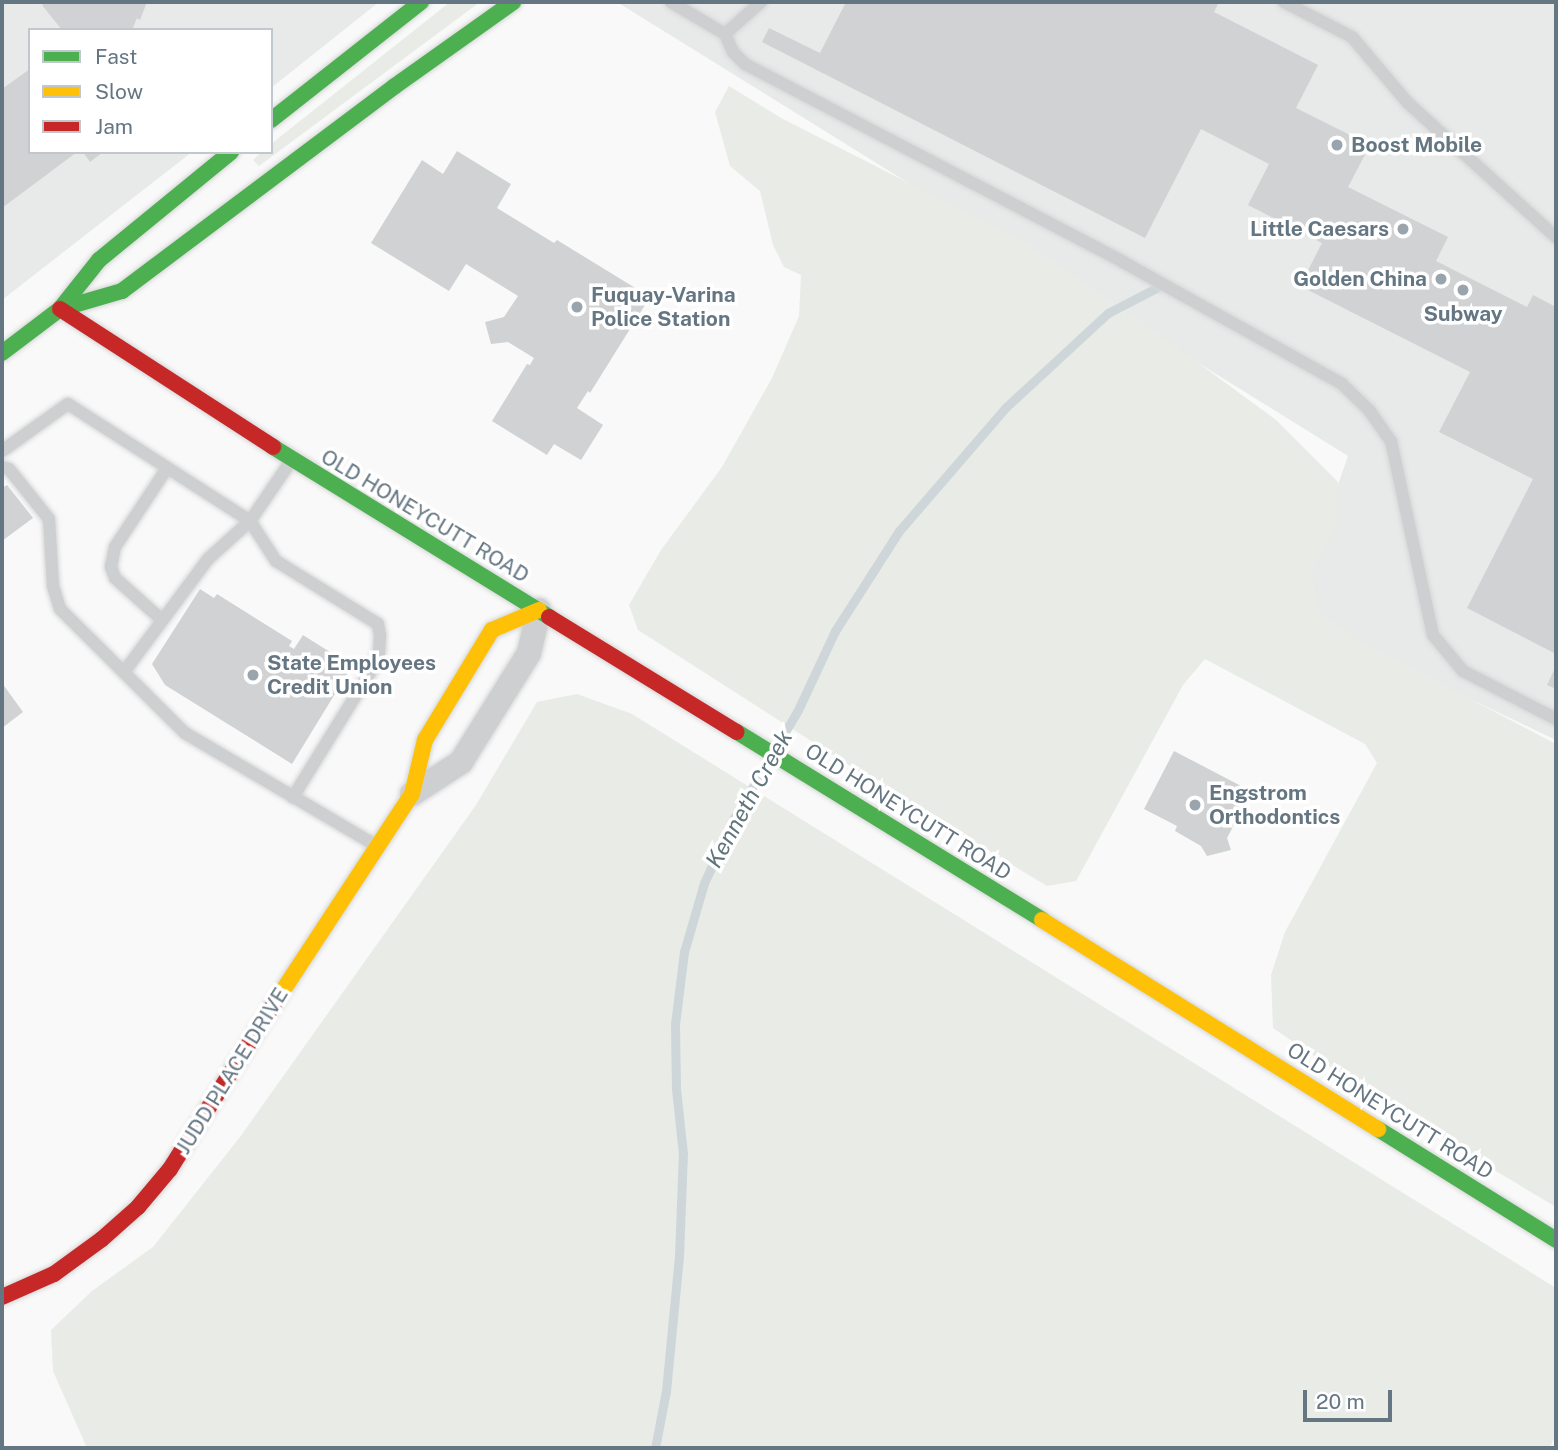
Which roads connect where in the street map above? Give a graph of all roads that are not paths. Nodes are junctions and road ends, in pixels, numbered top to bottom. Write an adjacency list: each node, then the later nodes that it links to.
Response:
1 (421, 2): 7 (main road)
2 (513, 2): 10 (main road)
3 (671, 2): 6 (lane)
4 (761, 2): 6 (lane)
5 (1284, 2): 9 (lane)
6 (725, 34): 20 (lane)
7 (273, 118)
8 (230, 154): 10 (main road)
9 (1556, 237)
10 (60, 309): 11 (main road); 13 (main road, OLD HONEYCUTT ROAD)
11 (2, 353)
12 (2, 451): 15 (lane)
13 (292, 459): 16 (lane); 17 (main road, OLD HONEYCUTT ROAD)
14 (2, 467): 19 (lane)
15 (167, 467): 16 (lane); 18 (lane)
16 (250, 521): 18 (lane); 22 (lane)
17 (539, 610): 21 (street, JUDD PLACE DRIVE); 21 (main road, JUDD PLACE DRIVE); 24 (main road, OLD HONEYCUTT ROAD)
18 (162, 620): 19 (lane)
19 (124, 672): 22 (lane)
20 (1556, 719)
21 (412, 794): 23 (main road, JUDD PLACE DRIVE)
22 (293, 797): 23 (lane)
23 (377, 846): 25 (main road, JUDD PLACE DRIVE)
24 (1556, 1240)
25 (2, 1297)

